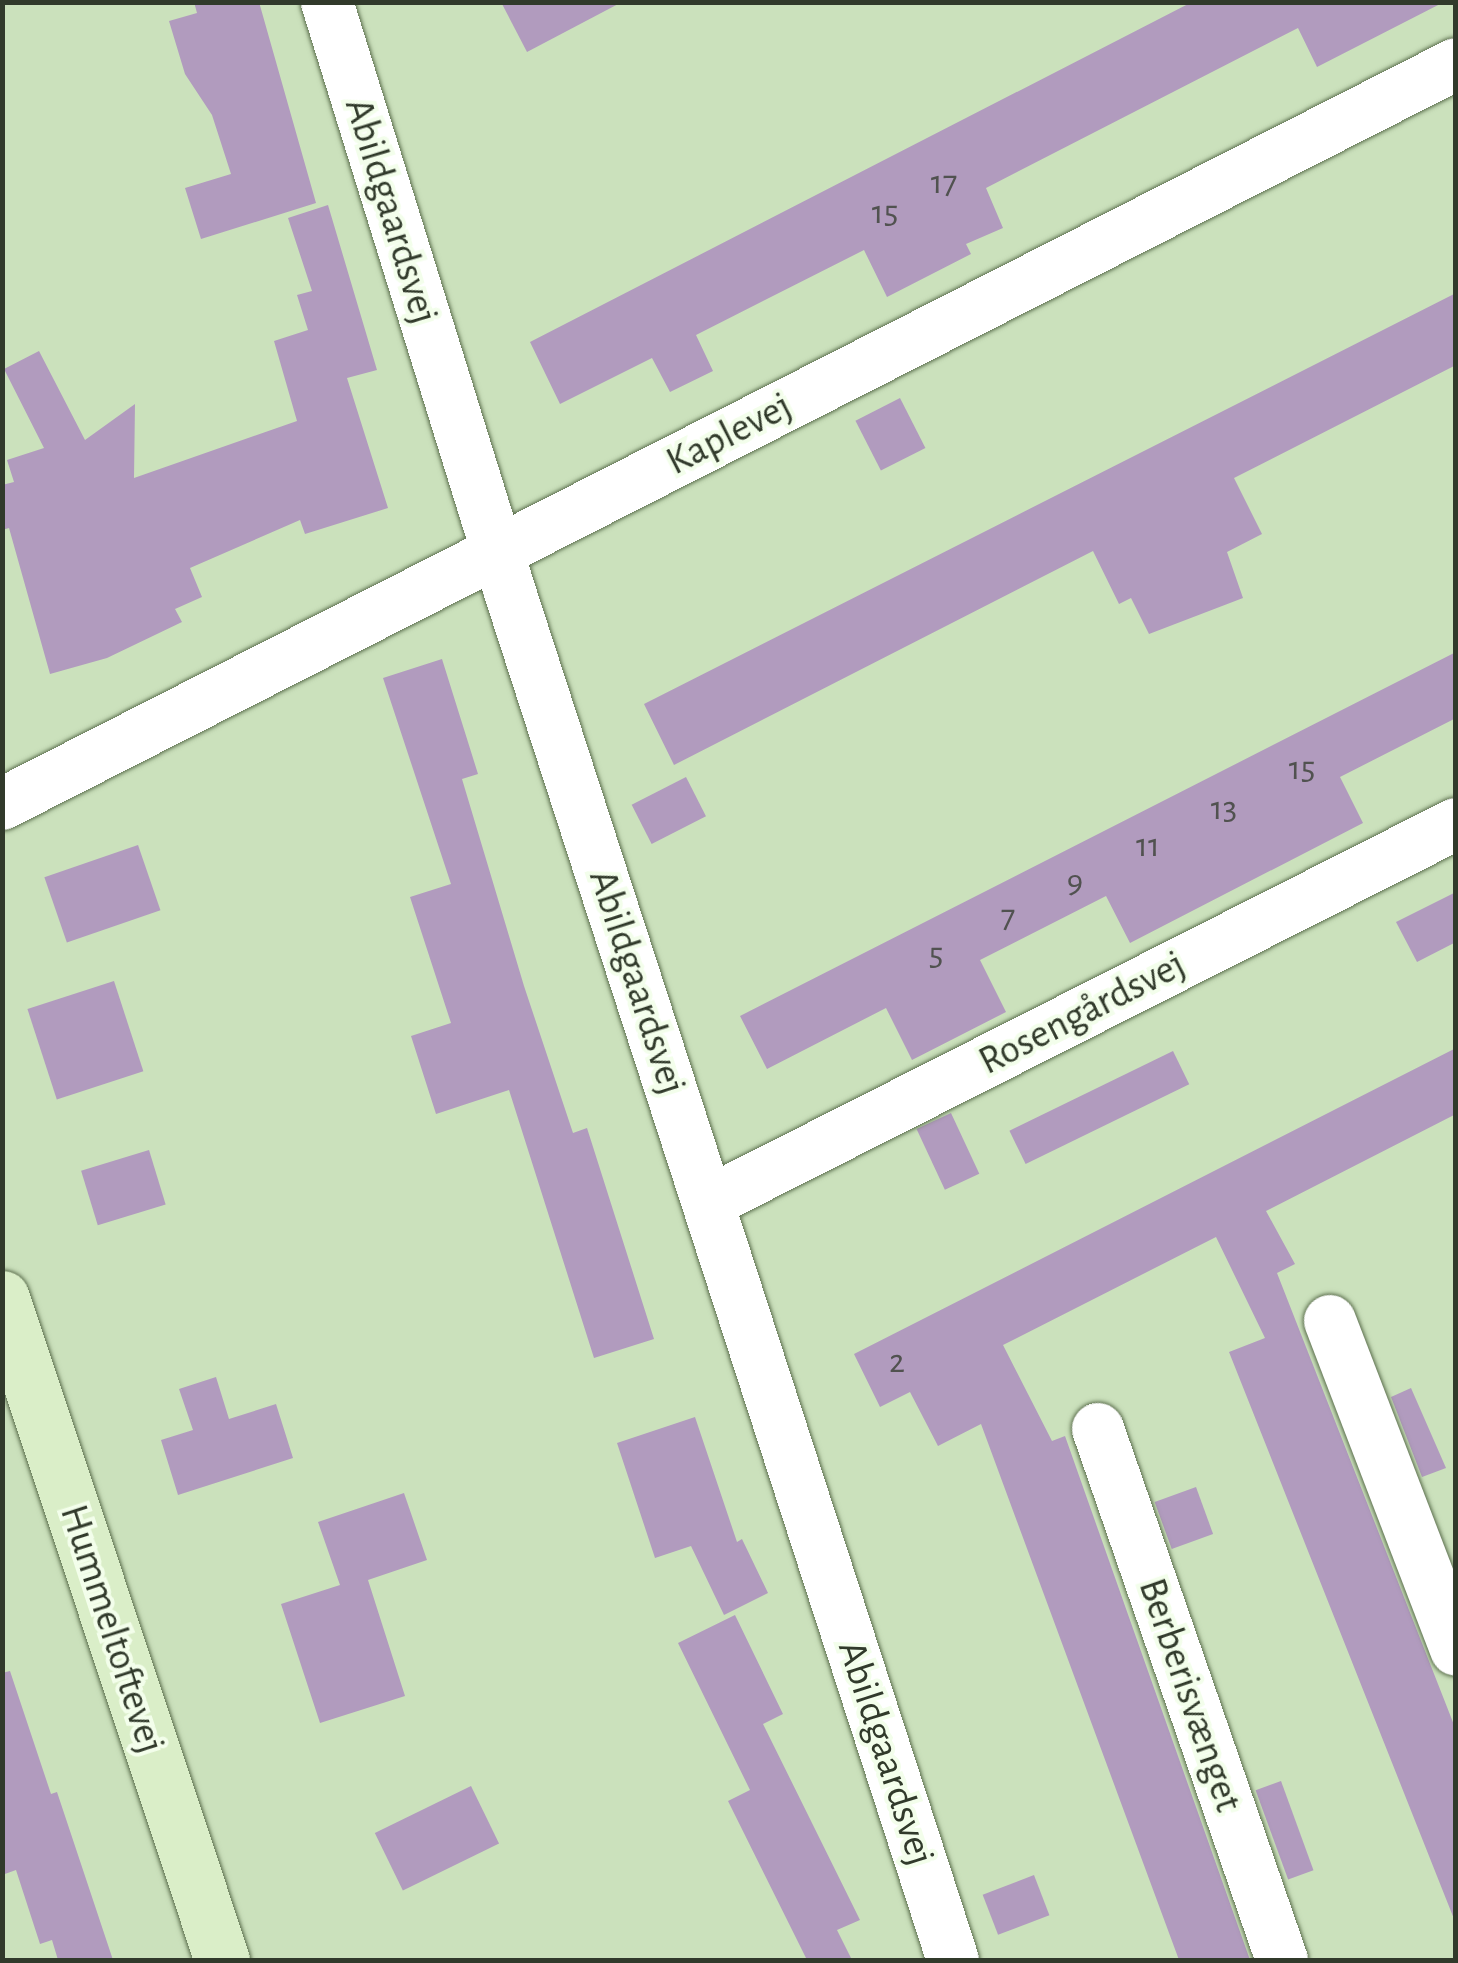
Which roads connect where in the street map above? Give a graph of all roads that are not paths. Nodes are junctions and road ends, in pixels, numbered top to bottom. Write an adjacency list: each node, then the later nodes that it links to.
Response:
1 (327, 2): 3 (street, Abildgaardsvej)
2 (1456, 64): 3 (street, Kaplevej)
3 (498, 552): 4 (street, Kaplevej); 6 (street, Abildgaardsvej)
4 (2, 804)
5 (1456, 824): 6 (street, Rosengårdsvej)
6 (709, 1202): 12 (street, Abildgaardsvej)
7 (3, 1304): 11 (street, Hummeltoftevej)
8 (1330, 1321): 10 (street)
9 (1098, 1429): 13 (street, Berberisvænget)
10 (1456, 1650)
11 (222, 1960)
12 (953, 1960)
13 (1282, 1960)

